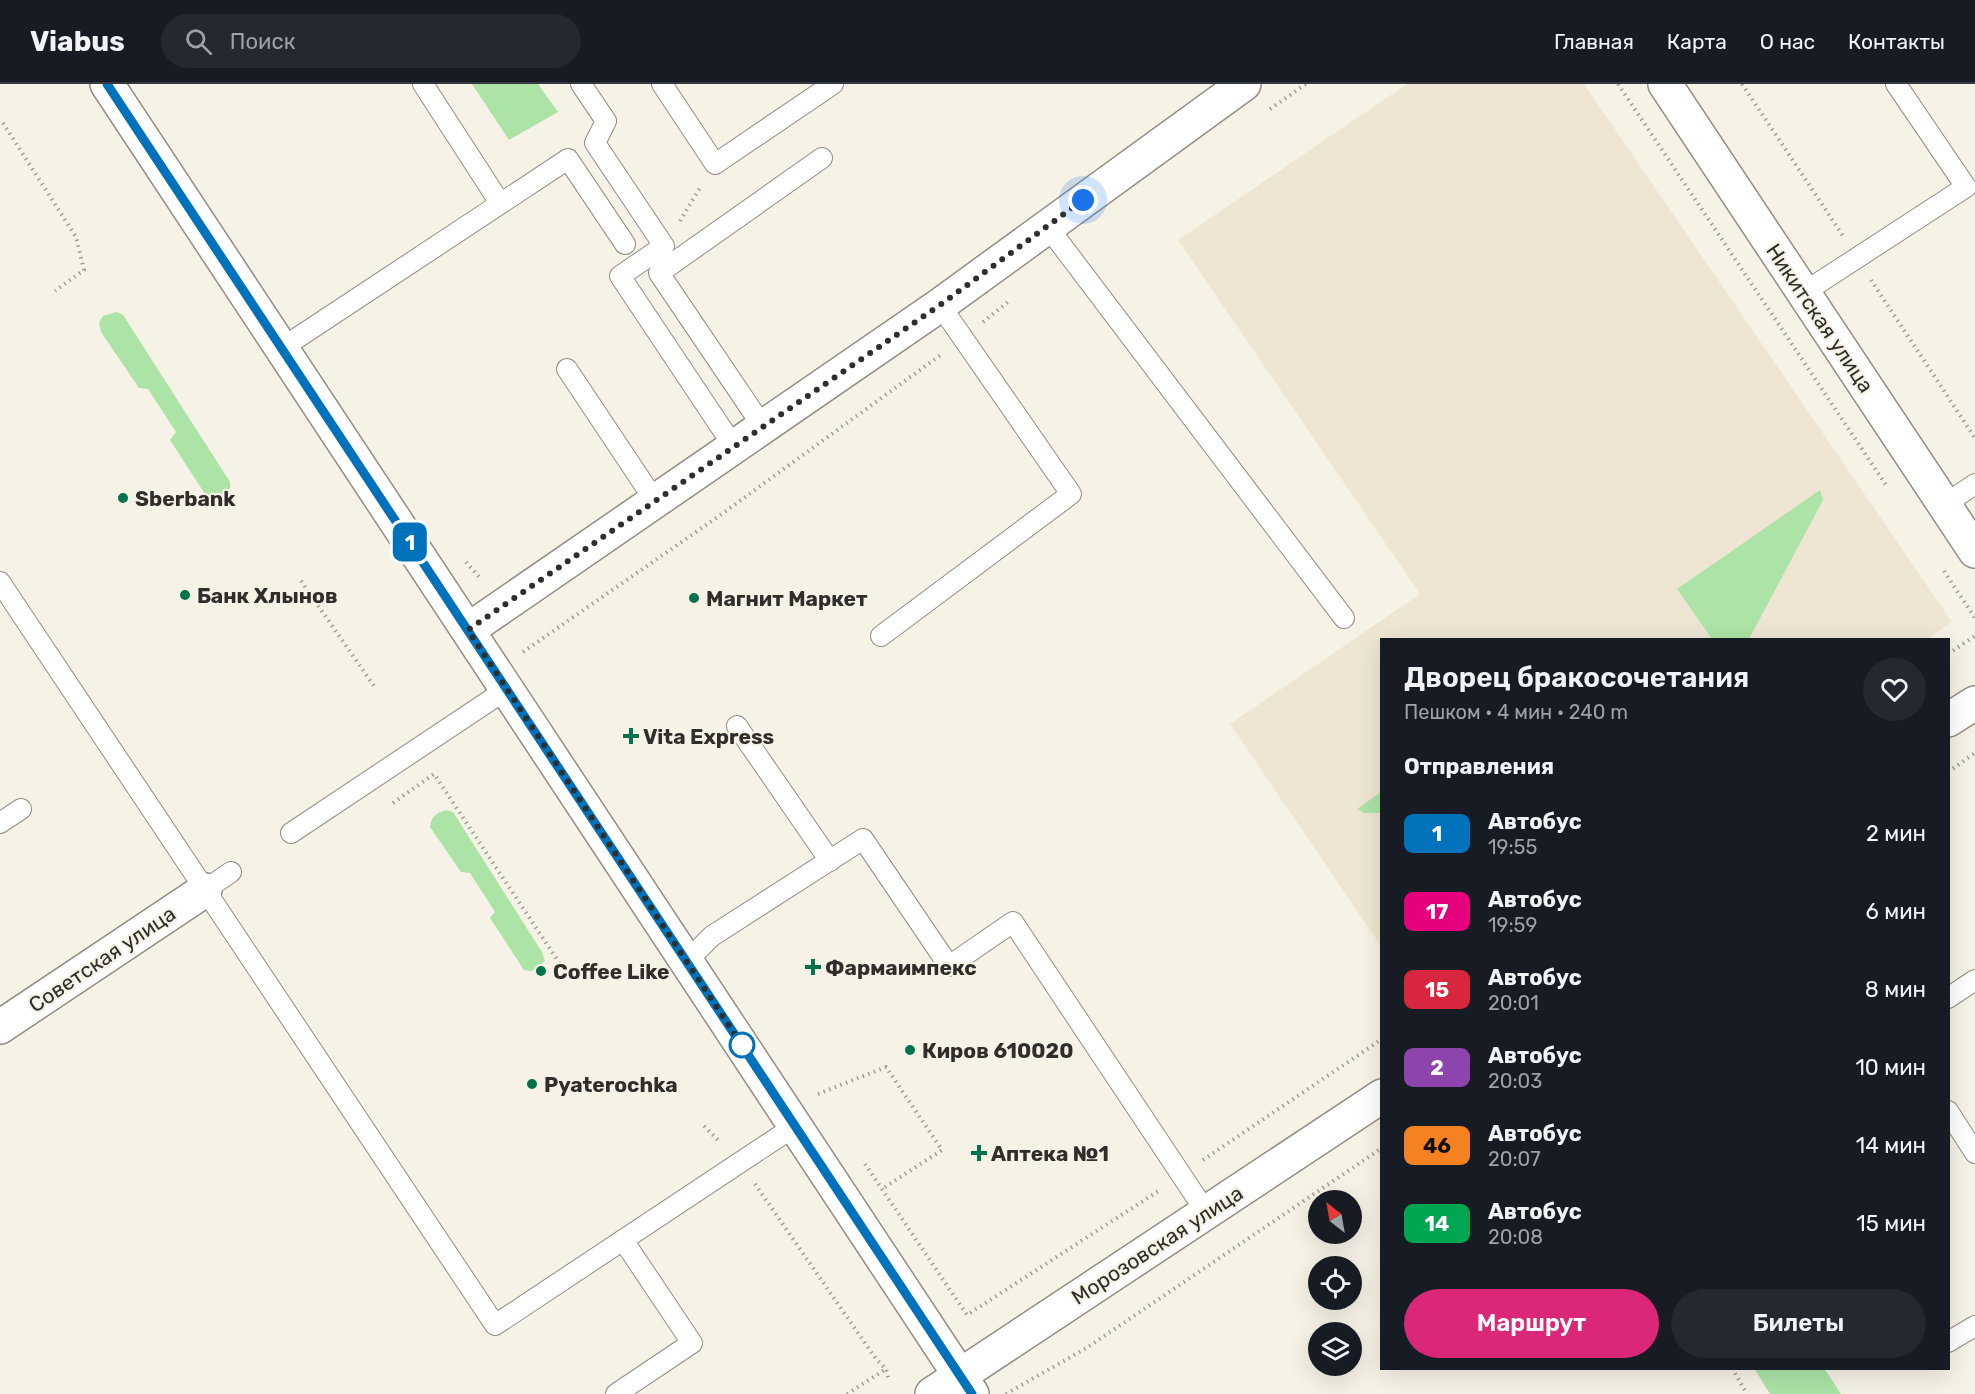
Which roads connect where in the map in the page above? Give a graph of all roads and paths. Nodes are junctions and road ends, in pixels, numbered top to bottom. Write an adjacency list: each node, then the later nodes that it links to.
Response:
1 (107, 84): 20 (street)
2 (423, 84): 13 (lane)
3 (581, 84): 16 (lane)
4 (662, 84): 12 (lane)
5 (832, 84): 12 (lane)
6 (1244, 84): 14 (street)
7 (1618, 84): 25 (path)
8 (1665, 84): 18 (street, Никитская улица)
9 (1896, 84): 18 (lane)
10 (3, 123): 17 (path)
11 (822, 159): 22 (lane)
12 (715, 164): 16 (path)
13 (500, 203): 15 (lane); 20 (lane)
14 (1047, 226): 19 (street); 33 (lane)
15 (625, 244)
16 (664, 246): 23 (lane)
17 (55, 291)
18 (1803, 293): 28 (street, Никитская улица)
19 (940, 305): 22 (street); 36 (lane)
20 (282, 348): 35 (street)
21 (567, 369): 27 (lane)
22 (763, 427): 23 (street)
23 (734, 447): 27 (street)
24 (1975, 484): 28 (lane)
25 (1889, 489)
26 (747, 496): 38 (path)
27 (655, 501): 35 (street)
28 (1944, 505): 29 (street, Никитская улица)
29 (1975, 551)
30 (1942, 568): 34 (path)
31 (301, 581): 40 (path)
32 (0, 582): 52 (lane)
33 (1344, 618)
34 (1975, 618)
35 (468, 630): 41 (street)
36 (881, 636)
37 (1975, 636): 39 (path)
38 (522, 653)
39 (1950, 653)
40 (376, 689)
41 (507, 689): 50 (lane); 53 (street)
42 (1975, 703): 43 (street)
43 (1950, 719)
44 (737, 726): 51 (lane)
45 (1975, 753): 46 (path)
46 (1950, 771)
47 (393, 803): 54 (path)
48 (21, 809): 49 (lane)
49 (0, 823)
50 (291, 832)
51 (830, 861): 53 (lane); 67 (lane)
52 (218, 881): 57 (street, Советская улица); 68 (lane)
53 (687, 961): 62 (street)
54 (560, 964)
55 (1975, 980): 56 (lane)
56 (1950, 997)
57 (0, 1028)
58 (818, 1094): 66 (path)
59 (1380, 1097): 67 (street, Морозовская улица)
60 (1950, 1114): 64 (lane)
61 (704, 1126): 65 (path)
62 (795, 1126): 65 (lane); 74 (street)
63 (1380, 1149): 78 (path)
64 (1975, 1153)
65 (740, 1162): 68 (lane); 71 (path)
66 (882, 1189)
67 (1206, 1212): 74 (street, Морозовская улица)
68 (623, 1240): 75 (lane)
69 (1975, 1326): 70 (lane)
70 (1950, 1341)
71 (886, 1369): 73 (path); 76 (path)
72 (1733, 1370): 79 (path)
73 (889, 1382)
74 (966, 1385): 77 (street, Морозовская улица)
75 (616, 1394)
76 (847, 1394)
77 (932, 1394)
78 (1005, 1394)
79 (1747, 1394)

